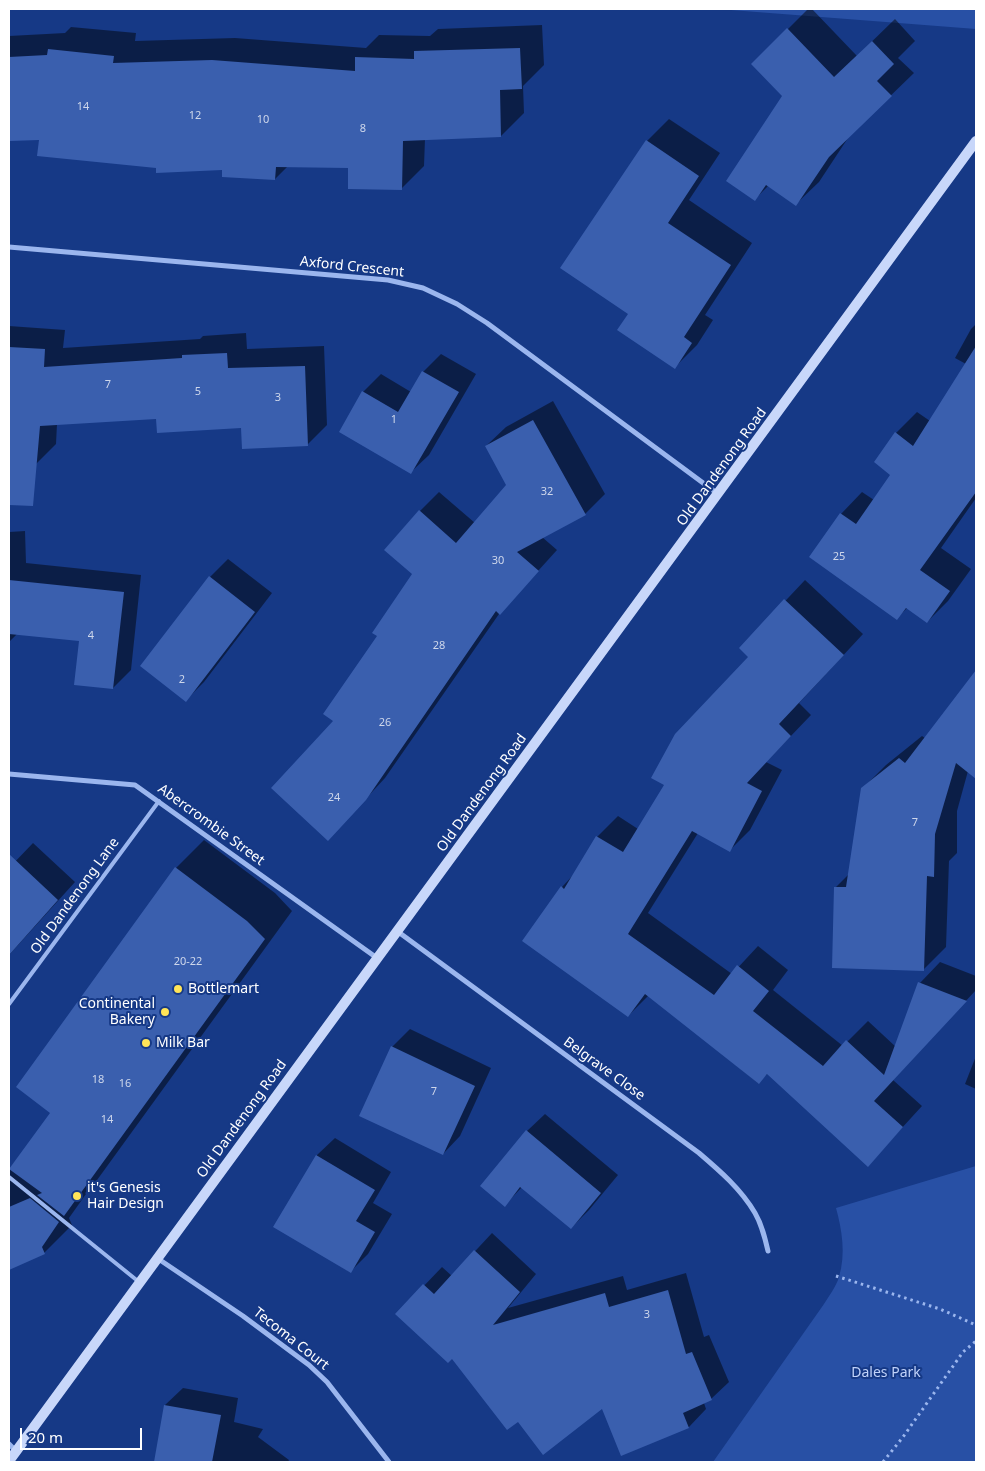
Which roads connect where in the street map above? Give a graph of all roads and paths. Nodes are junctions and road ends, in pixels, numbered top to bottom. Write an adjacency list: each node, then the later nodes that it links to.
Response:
1 (976, 141): 3 (main road, Old Dandenong Road)
2 (9, 247): 3 (street, Axford Crescent)
3 (719, 494): 6 (main road, Old Dandenong Road)
4 (9, 774): 5 (street, Abercrombie Street)
5 (158, 801): 7 (street, Abercrombie Street); 8 (lane, Old Dandenong Lane)
6 (397, 931): 7 (main road, Old Dandenong Road); 10 (street, Belgrave Close)
7 (377, 958): 11 (main road, Old Dandenong Road)
8 (9, 1004)
9 (9, 1177): 13 (lane)
10 (768, 1251)
11 (156, 1257): 13 (main road, Old Dandenong Road); 18 (street, Tecoma Court)
12 (836, 1276): 14 (path)
13 (139, 1282): 16 (main road, Old Dandenong Road)
14 (976, 1325)
15 (976, 1341): 19 (path)
16 (12, 1448): 17 (main road, Old Dandenong Road)
17 (9, 1461)
18 (389, 1462)
19 (883, 1462)

